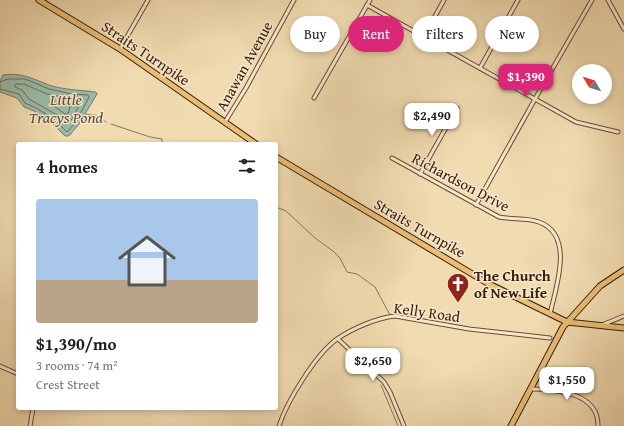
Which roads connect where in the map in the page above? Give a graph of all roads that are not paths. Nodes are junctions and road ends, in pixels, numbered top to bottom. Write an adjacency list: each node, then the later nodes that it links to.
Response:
1 (39, 0): 13 (main road, Straits Turnpike)
2 (148, 0): 13 (street)
3 (294, 0): 19 (street, Anawan Avenue)
4 (370, 0): 9 (street)
5 (444, 0): 10 (street)
6 (518, 0): 15 (street)
7 (592, 0): 17 (street)
8 (608, 0): 12 (street)
9 (367, 5): 11 (street); 16 (street)
10 (435, 16)
11 (412, 29)
12 (624, 29)
13 (120, 49): 19 (main road, Straits Turnpike)
14 (452, 52): 15 (street)
15 (480, 68): 17 (street)
16 (314, 98)
17 (534, 98): 20 (street); 25 (street)
18 (457, 108): 24 (street)
19 (225, 122): 21 (main road, Straits Turnpike)
20 (618, 132)
21 (253, 142)
22 (278, 158): 27 (main road, Straits Turnpike)
23 (392, 158): 24 (street, Richardson Drive)
24 (420, 174): 25 (street, Richardson Drive)
25 (476, 205): 27 (street, Richardson Drive)
26 (624, 270): 29 (main road)
27 (550, 314): 29 (main road, Straits Turnpike)
28 (624, 316): 30 (street)
29 (567, 322): 30 (main road, Straits Turnpike); 36 (main road)
30 (601, 325): 31 (main road, Straits Turnpike)
31 (624, 328)
32 (550, 338): 33 (street, Kelly Road)
33 (338, 339): 39 (street, Kelly Road); 40 (street)
34 (0, 366): 35 (street)
35 (16, 373)
36 (530, 389): 41 (main road); 42 (street)
37 (33, 410): 38 (street)
38 (30, 426)
39 (279, 426)
40 (404, 426)
41 (511, 426)
42 (598, 426)

